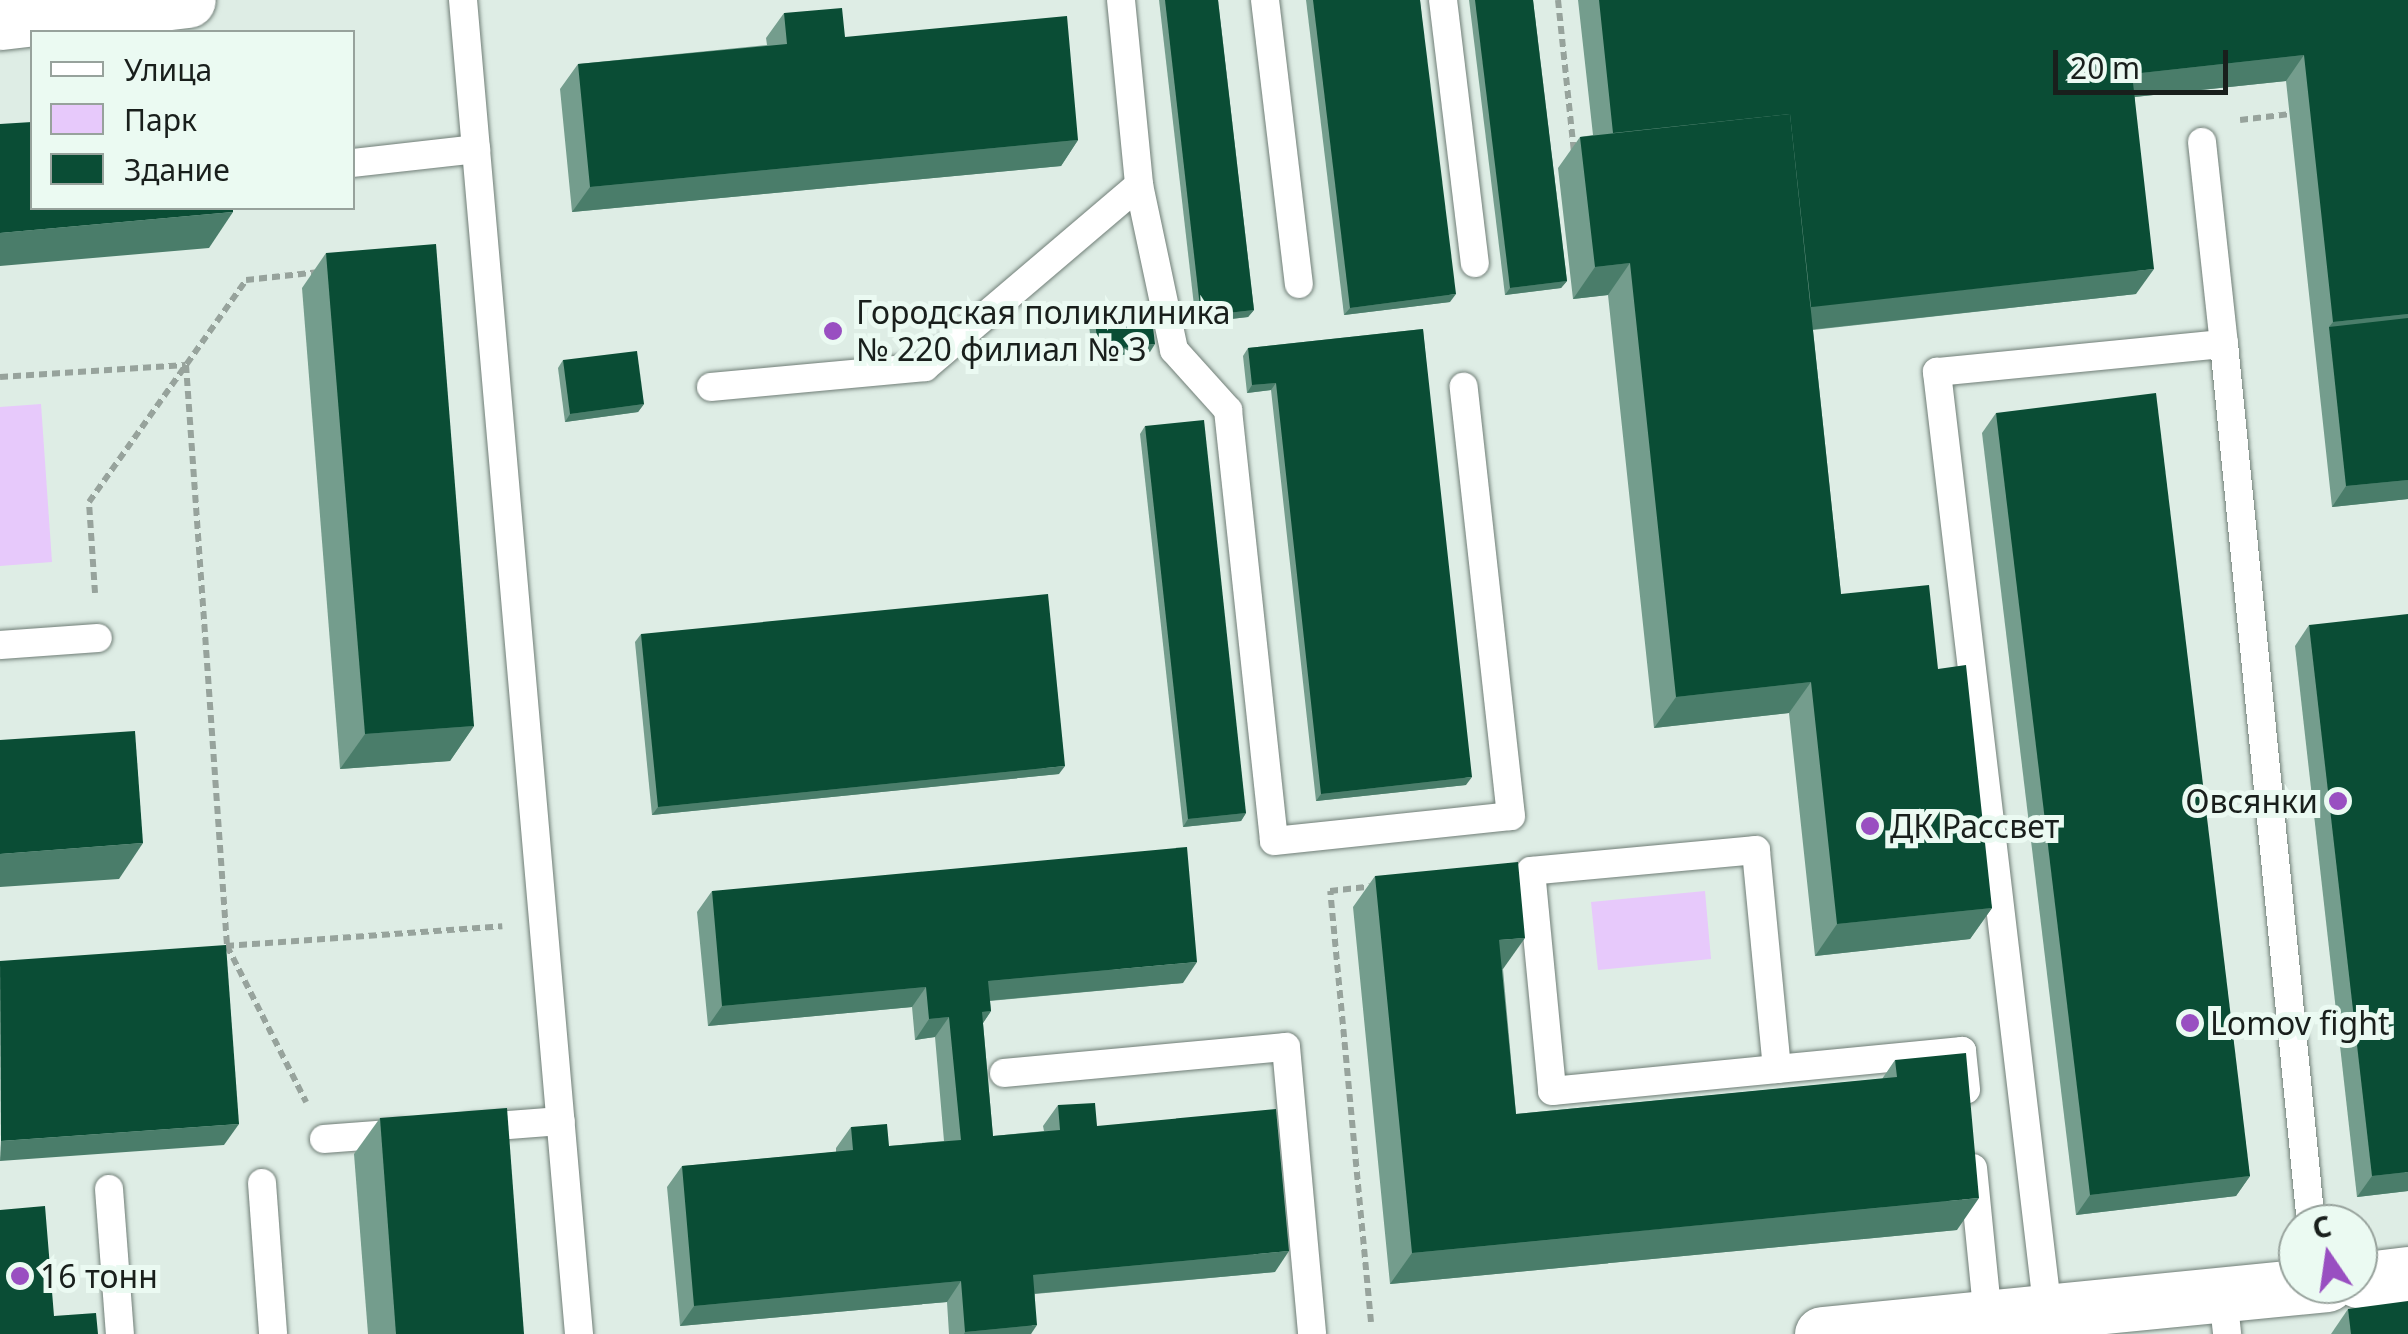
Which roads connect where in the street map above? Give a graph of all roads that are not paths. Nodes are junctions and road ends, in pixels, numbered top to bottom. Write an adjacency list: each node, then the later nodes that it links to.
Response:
1 (188, 0): 6 (street)
2 (463, 0): 8 (lane)
3 (1120, 0): 10 (lane)
4 (1265, 0): 12 (lane)
5 (1443, 0): 11 (lane)
6 (0, 22)
7 (2202, 142): 13 (lane)
8 (476, 149): 9 (lane); 20 (lane)
9 (355, 163)
10 (1139, 185): 14 (lane); 15 (lane)
11 (1475, 263)
12 (1299, 284)
13 (2224, 344): 24 (lane); 28 (lane)
14 (711, 387)
15 (1464, 387)
16 (98, 638): 17 (lane)
17 (0, 645)
18 (1777, 1069): 18 (lane); 30 (lane)
19 (1004, 1073): 34 (lane)
20 (560, 1120): 21 (lane); 33 (lane)
21 (324, 1139)
22 (262, 1182): 32 (lane)
23 (108, 1189): 31 (lane)
24 (2309, 1204)
25 (2408, 1274): 26 (street)
26 (2378, 1278)
27 (2278, 1297): 29 (street)
28 (2048, 1313): 29 (street); 30 (street)
29 (2225, 1314)
30 (1988, 1319): 35 (street)
31 (120, 1334)
32 (273, 1334)
33 (579, 1334)
34 (1312, 1334)
35 (1822, 1334)

